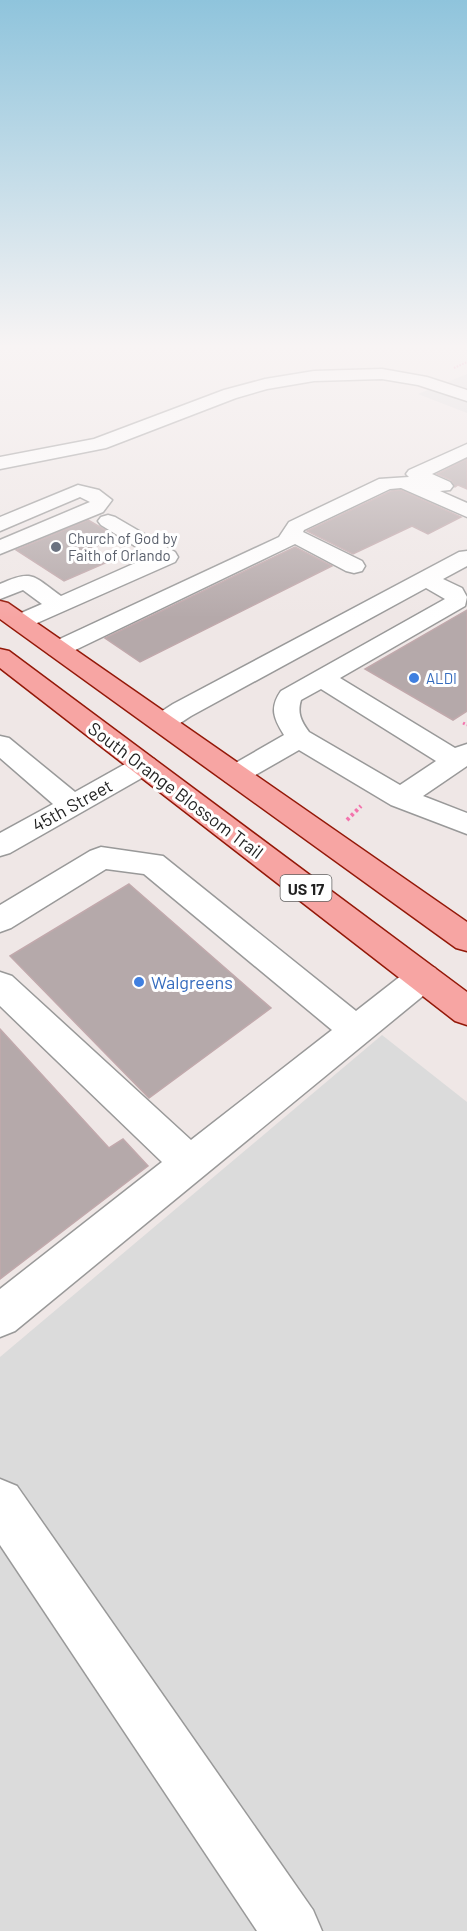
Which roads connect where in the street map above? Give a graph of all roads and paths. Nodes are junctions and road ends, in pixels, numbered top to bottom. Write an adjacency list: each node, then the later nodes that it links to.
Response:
1 (114, 438): 3 (street)
2 (467, 450): 6 (street)
3 (29, 459): 4 (street); 5 (street)
4 (0, 463)
5 (78, 491): 8 (street); 10 (street)
6 (465, 497): 9 (street)
7 (108, 521): 16 (street)
8 (0, 525)
9 (291, 534): 12 (street); 18 (street)
10 (0, 548)
11 (467, 557): 13 (street)
12 (354, 566)
13 (426, 579): 15 (street); 22 (street)
14 (0, 592): 16 (street)
15 (462, 598): 20 (street)
16 (59, 605): 17 (street)
17 (10, 615): 18 (main road, US 17)
18 (58, 649): 22 (main road, US 17)
19 (0, 656): 21 (main road, South Orange Blossom Trail / US 17)
20 (322, 678): 25 (street); 27 (street)
21 (60, 702): 22 (main road); 28 (main road, South Orange Blossom Trail / US 17)
22 (162, 723): 29 (main road, US 17)
23 (463, 723): 24 (path)
24 (467, 725)
25 (299, 738): 29 (street); 30 (street)
26 (0, 744): 31 (street)
27 (461, 757): 30 (street)
28 (144, 765): 31 (street, 45th Street); 34 (main road); 39 (main road, South Orange Blossom Trail / US 17)
29 (235, 775): 34 (main road, US 17)
30 (401, 798): 35 (street)
31 (73, 805): 36 (street, 45th Street)
32 (362, 805): 33 (path)
33 (347, 821)
34 (304, 824): 38 (main road, US 17)
35 (467, 825)
36 (0, 846)
37 (0, 920): 42 (street)
38 (467, 939)
39 (423, 977): 41 (main road, South Orange Blossom Trail / US 17); 42 (street)
40 (0, 986): 43 (street)
41 (467, 1011)
42 (356, 1030): 43 (street)
43 (190, 1164): 44 (street)
44 (0, 1316)
45 (0, 1503): 46 (street)
46 (292, 1931)

